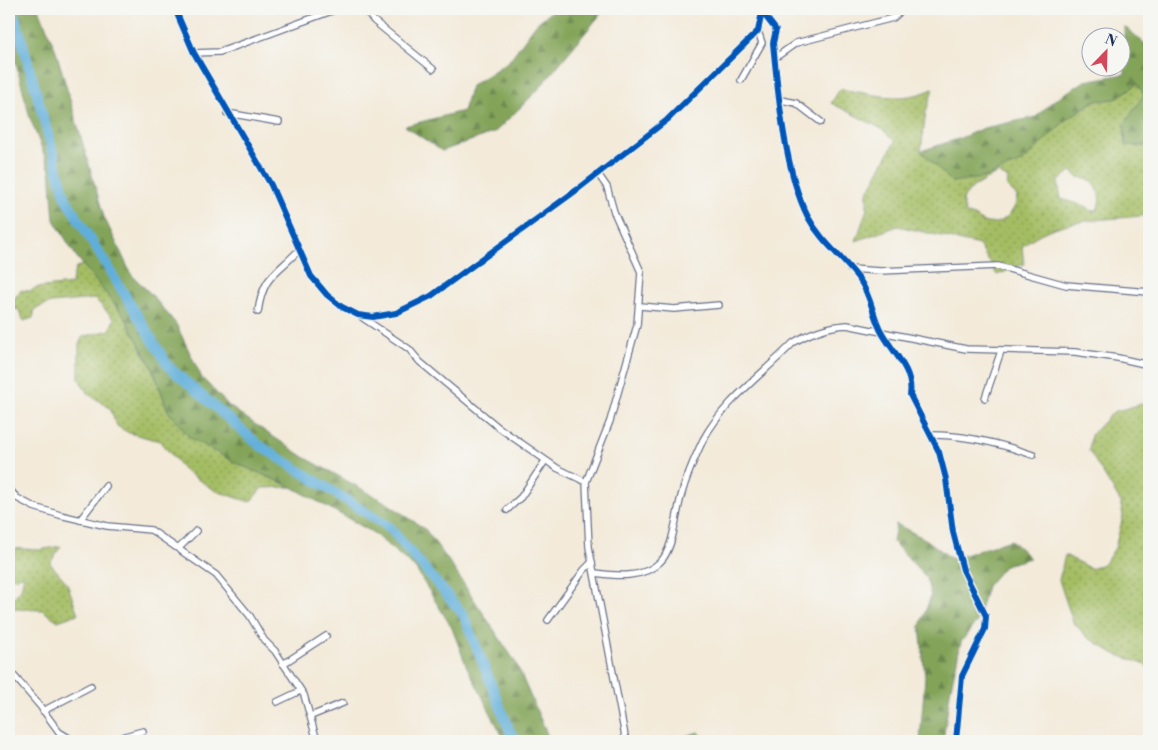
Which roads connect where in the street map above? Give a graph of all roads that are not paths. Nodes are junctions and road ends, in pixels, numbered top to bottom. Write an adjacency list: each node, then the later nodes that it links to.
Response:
1 (175, 9): 7 (street)
2 (337, 9): 7 (street)
3 (364, 9): 9 (street)
4 (903, 9): 8 (street)
5 (764, 10): 6 (street); 8 (street)
6 (758, 31): 10 (street); 15 (street)
7 (194, 53): 12 (street)
8 (775, 58): 11 (street)
9 (433, 68)
10 (741, 80)
11 (781, 100): 14 (street); 17 (street)
12 (227, 113): 13 (street); 16 (street)
13 (279, 122)
14 (821, 122)
15 (598, 174): 20 (street); 22 (street)
16 (298, 251): 21 (street); 22 (street)
17 (850, 269): 18 (street); 23 (street)
18 (1149, 292)
19 (719, 304): 20 (street)
20 (640, 306): 30 (street)
21 (258, 312)
22 (358, 315): 29 (street)
23 (882, 332): 24 (street); 27 (street); 38 (street)
24 (1000, 351): 25 (street); 26 (street)
25 (1149, 365)
26 (985, 398)
27 (930, 435): 28 (street); 54 (street)
28 (1033, 455)
29 (545, 461): 30 (street); 33 (street)
30 (586, 482): 37 (street)
31 (106, 486): 34 (street)
32 (9, 489): 34 (street)
33 (507, 510)
34 (80, 520): 36 (street)
35 (196, 530): 36 (street)
36 (179, 548): 41 (street)
37 (592, 562): 38 (street); 39 (street)
38 (595, 572): 53 (street)
39 (548, 620)
40 (326, 636): 41 (street)
41 (283, 664): 44 (street)
42 (9, 670): 47 (street)
43 (91, 686): 47 (street)
44 (300, 691): 45 (street); 48 (street)
45 (277, 702)
46 (343, 703): 48 (street)
47 (43, 711): 50 (street)
48 (311, 716): 52 (street)
49 (142, 731): 51 (street)
50 (74, 741)
51 (114, 741)
52 (317, 741)
53 (626, 741)
54 (956, 741)

